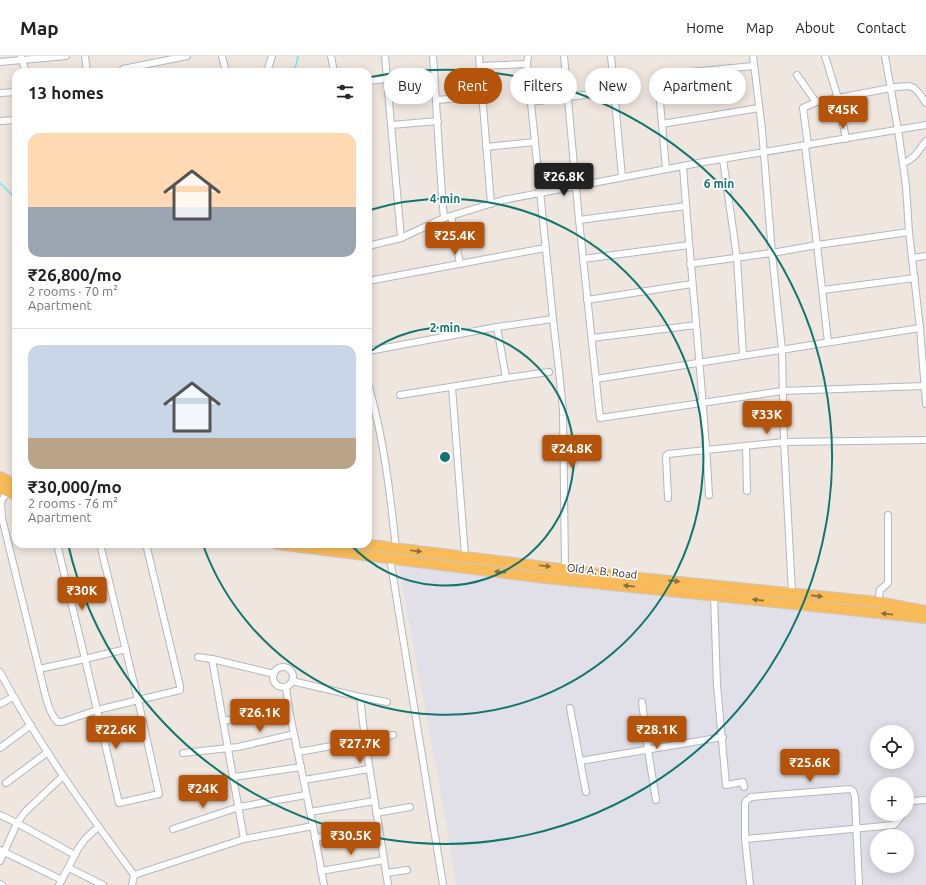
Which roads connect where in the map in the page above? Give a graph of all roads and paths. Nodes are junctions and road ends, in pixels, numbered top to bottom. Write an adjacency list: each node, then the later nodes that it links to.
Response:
1 (66, 56): 17 (street)
2 (85, 56): 23 (street)
3 (187, 56): 24 (street)
4 (222, 56): 25 (street)
5 (272, 56): 26 (street)
6 (331, 56): 27 (street)
7 (385, 56): 28 (street)
8 (433, 56): 40 (street)
9 (479, 56): 20 (street)
10 (528, 56): 19 (street)
11 (564, 56): 30 (street)
12 (611, 56): 31 (street)
13 (753, 56): 21 (street)
14 (833, 56): 16 (street)
15 (885, 56): 35 (street)
16 (825, 57): 38 (street)
17 (21, 58): 18 (street); 22 (street)
18 (0, 62)
19 (527, 64): 20 (street); 29 (street)
20 (480, 66)
21 (753, 66): 48 (street); 52 (street)
22 (25, 68)
23 (86, 68)
24 (128, 68)
25 (225, 68)
26 (268, 68)
27 (333, 68)
28 (386, 68)
29 (527, 68)
30 (565, 68)
31 (612, 68)
32 (797, 75): 41 (street)
33 (384, 79): 34 (street)
34 (372, 81)
35 (890, 89): 38 (street); 42 (street); 55 (street)
36 (12, 92): 37 (street)
37 (0, 93)
38 (838, 98): 41 (street); 56 (street)
39 (444, 99): 40 (street)
40 (437, 100): 50 (street)
41 (816, 102): 59 (street)
42 (926, 103)
43 (389, 104): 53 (street)
44 (483, 104): 60 (street)
45 (531, 104): 58 (street)
46 (569, 104): 67 (street)
47 (615, 104): 66 (street)
48 (759, 108): 52 (street); 61 (street)
49 (12, 120): 51 (street)
50 (438, 120): 53 (street); 72 (street)
51 (0, 121)
52 (662, 124): 65 (street)
53 (391, 125): 75 (street)
54 (926, 125): 55 (street)
55 (898, 130): 56 (street); 63 (street)
56 (846, 139): 59 (street)
57 (926, 141): 63 (street)
58 (535, 142): 60 (street); 68 (street)
59 (806, 146): 61 (street); 78 (street)
60 (486, 147): 69 (street)
61 (763, 153): 62 (street); 80 (street)
62 (723, 158): 64 (street); 82 (street)
63 (903, 163): 74 (street)
64 (683, 166): 65 (street); 70 (street)
65 (666, 169): 66 (street)
66 (622, 177): 67 (street)
67 (576, 186): 68 (street); 73 (street)
68 (540, 194): 69 (street); 79 (street)
69 (491, 204): 71 (street)
70 (686, 206): 73 (street); 77 (street)
71 (451, 216): 72 (street); 85 (street)
72 (444, 218): 75 (street)
73 (579, 220): 84 (street)
74 (910, 232): 78 (street); 83 (street)
75 (401, 238): 76 (street)
76 (372, 245)
77 (689, 245): 84 (street); 86 (street)
78 (817, 245): 80 (street); 90 (street)
79 (545, 248): 85 (street); 92 (street)
80 (772, 253): 82 (street); 99 (street)
81 (926, 256): 83 (street)
82 (737, 258): 86 (street); 100 (street)
83 (912, 258): 87 (street)
84 (583, 259): 91 (street)
85 (460, 264): 88 (street)
86 (690, 264): 89 (street)
87 (914, 278): 90 (street); 95 (street)
88 (372, 281)
89 (692, 284): 91 (street); 93 (street)
90 (823, 290): 97 (street)
91 (587, 300): 96 (street)
92 (553, 319): 94 (street); 132 (street)
93 (696, 325): 96 (street); 101 (street)
94 (497, 326): 98 (street); 103 (street)
95 (920, 328): 97 (street); 105 (street)
96 (592, 338): 104 (street)
97 (828, 342): 99 (street)
98 (374, 350)
99 (782, 350): 100 (street); 107 (street)
100 (743, 355): 101 (street)
101 (700, 363): 104 (street); 110 (street)
102 (549, 372): 103 (street)
103 (506, 378): 106 (street)
104 (596, 378): 110 (street)
105 (924, 386): 107 (street); 111 (street)
106 (452, 387): 108 (street); 130 (street)
107 (782, 391): 110 (street); 113 (street)
108 (400, 395)
109 (372, 402): 129 (street)
110 (702, 403): 115 (street)
111 (926, 404)
112 (926, 440): 113 (street)
113 (784, 442): 114 (street); 133 (street)
114 (746, 446): 115 (street); 118 (street)
115 (706, 449): 120 (street); 121 (street)
116 (0, 477): 117 (main road)
117 (12, 483)
118 (747, 491)
119 (8, 492): 123 (street)
120 (709, 495)
121 (668, 498)
122 (888, 515): 135 (street)
123 (1, 518): 142 (street)
124 (372, 545): 129 (main road, Old A. B. Road)
125 (58, 548): 140 (street)
126 (101, 548): 138 (street)
127 (147, 548): 151 (street)
128 (309, 548): 131 (main road, Old A. B. Road)
129 (396, 548): 130 (main road, Old A. B. Road, one-way to 130)
130 (465, 556): 132 (main road, Old A. B. Road, one-way to 132)
131 (390, 558): 134 (main road, Old A. B. Road, one-way to 131); 213 (street)
132 (565, 568): 133 (main road, Old A. B. Road, one-way to 133)
133 (792, 593): 135 (main road, Old A. B. Road, one-way to 135)
134 (714, 595): 137 (main road, Old A. B. Road, one-way to 134); 162 (street)
135 (878, 602): 136 (main road, Old A. B. Road)
136 (926, 611)
137 (926, 618)
138 (126, 649): 140 (street); 151 (street)
139 (198, 657): 141 (street)
140 (85, 659): 142 (street); 156 (street)
141 (212, 660): 144 (street); 158 (street)
142 (39, 670): 156 (street)
143 (0, 672): 146 (street)
144 (274, 674): 145 (street); 148 (street)
145 (292, 682): 148 (street); 150 (street)
146 (6, 684): 147 (street); 149 (street)
147 (0, 687)
148 (286, 687): 157 (street)
149 (13, 697): 154 (street); 159 (street)
150 (360, 697): 152 (street); 163 (street)
151 (138, 700): 156 (street); 156 (street)
152 (387, 702)
153 (642, 702): 166 (street)
154 (0, 704)
155 (570, 708): 170 (street)
156 (97, 710)
157 (289, 710): 158 (street); 160 (street)
158 (223, 721): 165 (street)
159 (31, 725): 164 (street); 167 (street)
160 (294, 734): 165 (street); 168 (street)
161 (394, 734): 163 (street)
162 (722, 737): 166 (street); 177 (street)
163 (365, 740): 168 (street); 172 (street)
164 (0, 748)
165 (228, 748): 169 (street); 174 (street)
166 (648, 750): 170 (street); 180 (street)
167 (48, 752): 173 (street); 176 (street)
168 (298, 752): 171 (street)
169 (183, 753)
170 (580, 761): 178 (street)
171 (301, 767): 174 (street); 175 (street)
172 (369, 769): 175 (street); 182 (street)
173 (63, 776): 190 (street); 192 (street)
174 (234, 777): 184 (street)
175 (304, 780): 179 (street)
176 (6, 783)
177 (744, 787)
178 (586, 792)
179 (306, 795): 184 (street); 186 (street)
180 (656, 800)
181 (926, 800): 183 (street)
182 (374, 801): 186 (street); 187 (street)
183 (914, 802)
184 (239, 807): 194 (street); 197 (street)
185 (410, 807): 187 (street)
186 (310, 812): 191 (street)
187 (376, 813): 195 (street)
188 (0, 815): 190 (street)
189 (897, 821): 193 (street)
190 (17, 823): 199 (street); 200 (street)
191 (313, 826): 196 (street); 197 (street)
192 (98, 827): 200 (street); 207 (street)
193 (856, 828): 198 (street); 198 (street); 215 (street)
194 (173, 829)
195 (379, 829): 196 (street); 201 (street)
196 (315, 838): 205 (street)
197 (244, 839): 207 (street)
198 (745, 839): 214 (street)
199 (2, 851): 202 (street); 208 (street)
200 (75, 855): 203 (street)
201 (384, 860): 205 (street); 206 (street)
202 (0, 861)
203 (69, 868): 208 (street); 210 (street)
204 (407, 870): 206 (street)
205 (321, 871): 211 (street)
206 (386, 873): 212 (street)
207 (134, 875): 209 (street)
208 (61, 882)
209 (133, 884)
210 (103, 885)
211 (324, 885)
212 (388, 885)
213 (443, 885)
214 (750, 885)
215 (859, 885)

